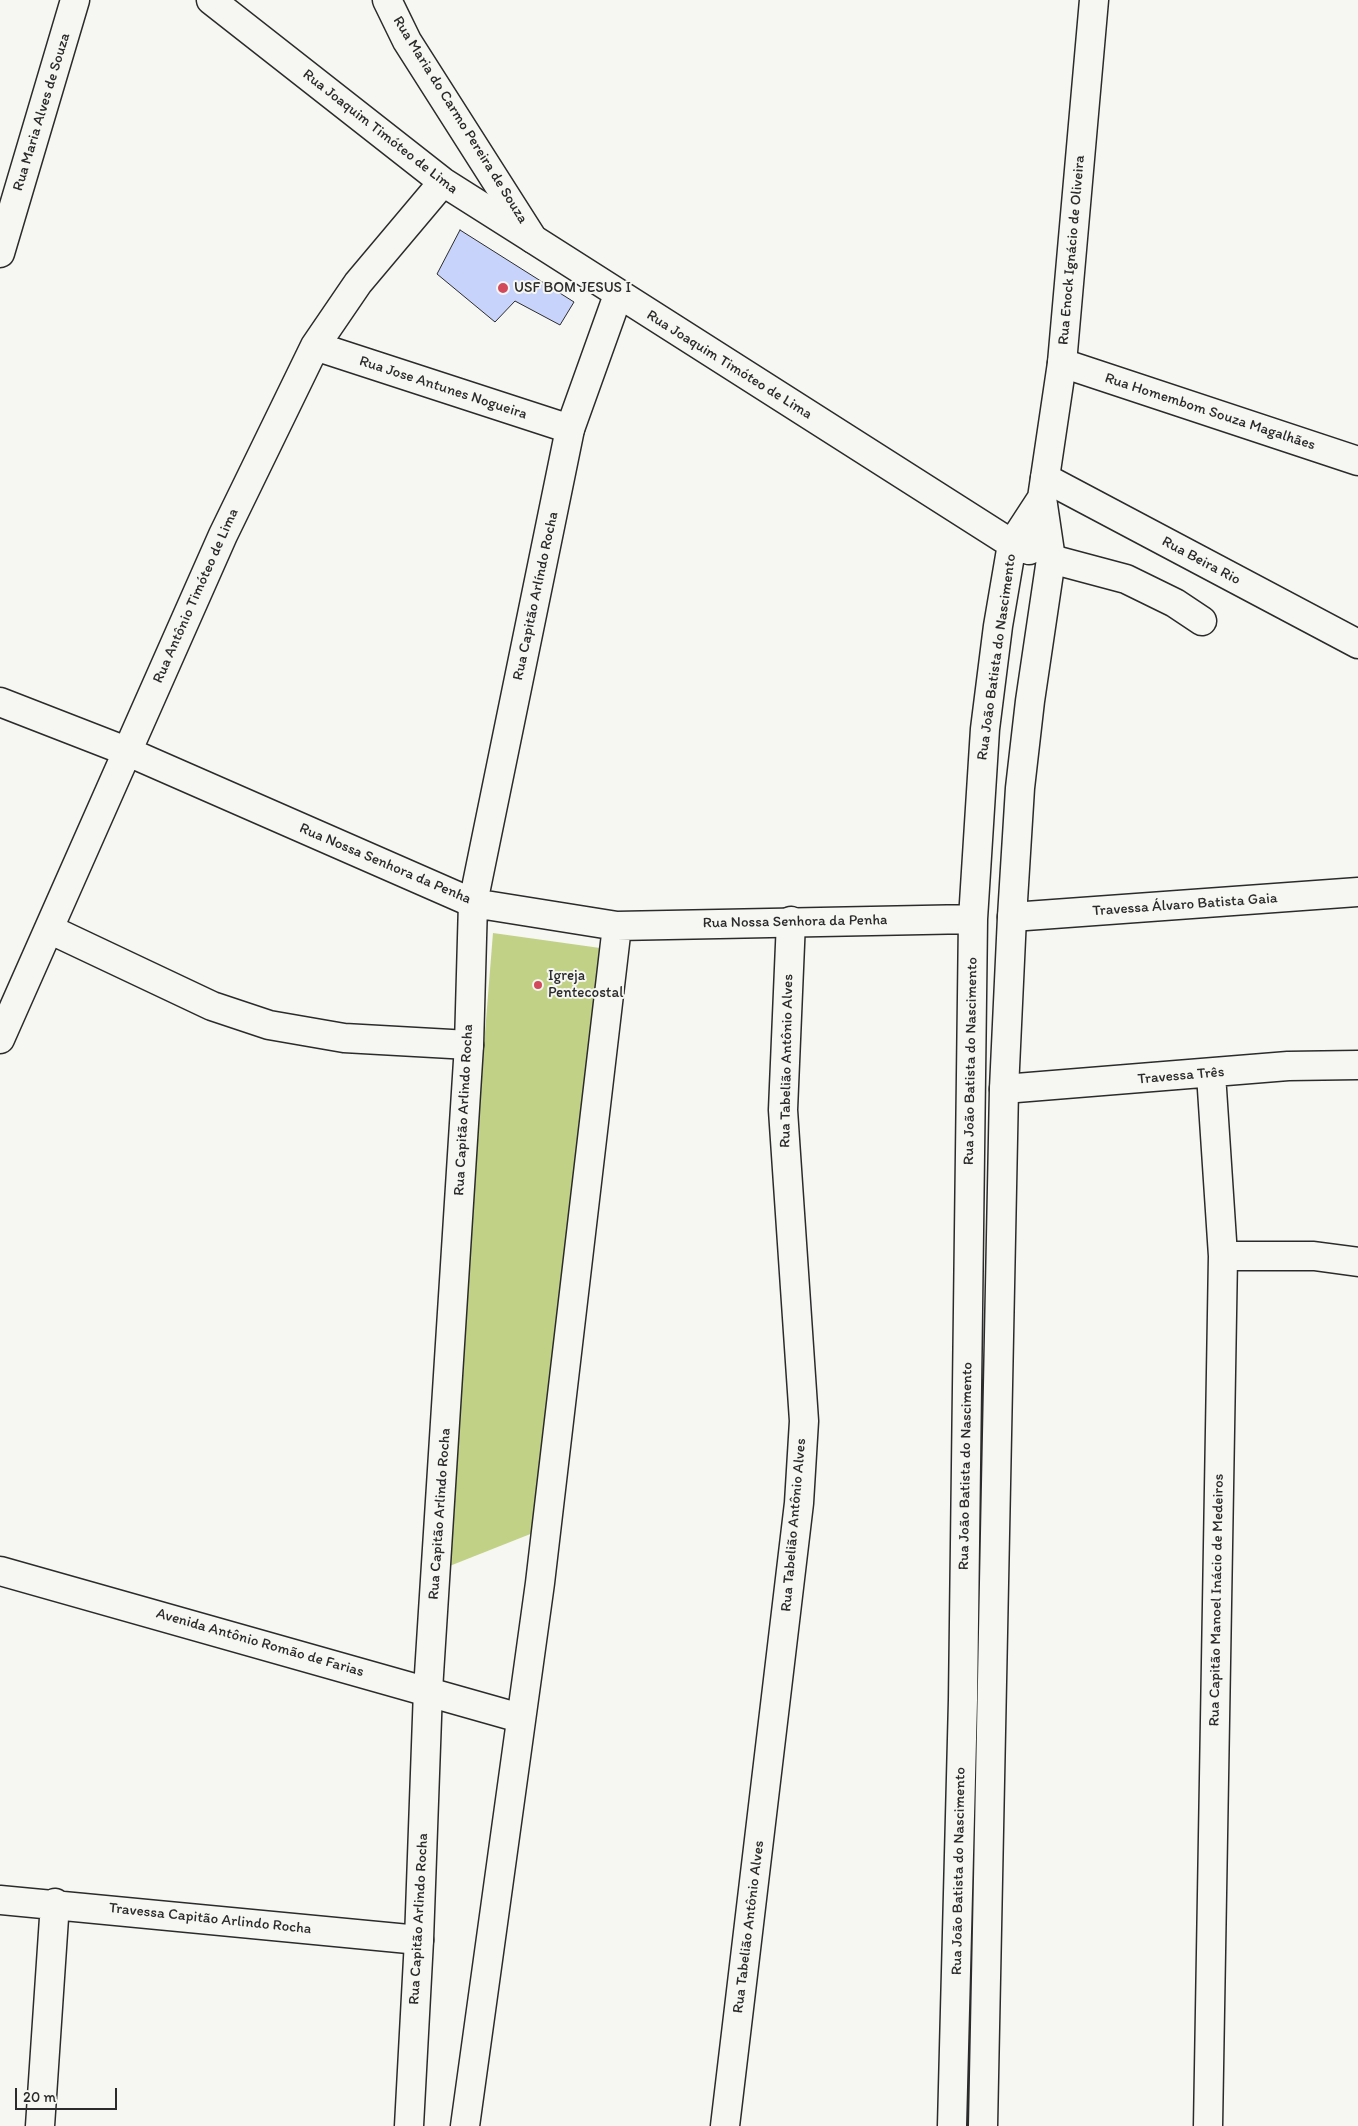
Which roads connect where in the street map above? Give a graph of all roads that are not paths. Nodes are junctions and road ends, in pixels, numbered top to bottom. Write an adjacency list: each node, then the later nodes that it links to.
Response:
1 (75, 0): 7 (main road, Rua Maria Alves de Souza)
2 (211, 0): 5 (main road, Rua Joaquim Timóteo de Lima)
3 (387, 0): 6 (main road, Rua Maria do Carmo Pereira de Souza)
4 (1094, 0): 10 (main road, Rua Enock Ignácio de Oliveira)
5 (443, 182): 6 (main road, Rua Joaquim Timóteo de Lima); 9 (main road, Rua Antônio Timóteo de Lima)
6 (533, 239): 8 (main road, Rua Joaquim Timóteo de Lima)
7 (0, 253)
8 (618, 295): 11 (main road, Rua Capitão Arlíndo Rocha); 14 (main road, Rua Joaquim Timóteo de Lima)
9 (315, 346): 11 (main road, Rua Jose Antunes Nogueira); 19 (main road, Rua Antônio Timóteo de Lima)
10 (1062, 363): 12 (main road, Rua Homembom Souza Magalhães); 13 (main road, Rua Enock Ignácio de Oliveira)
11 (570, 430): 21 (main road, Rua Capitão Arlíndo Rocha)
12 (1358, 461)
13 (1043, 488): 14 (main road, Rua João Batista do Nascimento); 15 (main road, Rua João Batista do Nascimento); 17 (main road, Rua Beira Rio)
14 (1012, 544): 15 (main road, Rua Joaquim Timóteo de Lima); 23 (main road, Rua João Batista do Nascimento)
15 (1051, 559): 16 (main road); 22 (main road, Rua João Batista do Nascimento)
16 (1202, 621)
17 (1358, 644)
18 (0, 702): 19 (main road, Rua Nossa Senhora da Penha)
19 (126, 751): 21 (main road, Rua Nossa Senhora da Penha); 26 (main road, Rua Antônio Timóteo de Lima)
20 (1358, 892): 22 (main road, Travessa Álvaro Batista Gaia)
21 (473, 903): 25 (main road, Rua Nossa Senhora da Penha); 28 (main road, Rua Capitão Arlindo Rocha)
22 (1012, 917): 31 (main road, Rua João Batista do Nascimento)
23 (973, 919): 24 (main road, Rua Nossa Senhora da Penha); 36 (main road, Rua João Batista do Nascimento)
24 (791, 922): 25 (main road, Rua Nossa Senhora da Penha); 45 (main road, Rua Tabelião Antônio Alves)
25 (617, 926): 38 (main road)
26 (49, 929): 27 (main road, Rua Antônio Timóteo de Lima); 28 (main road)
27 (0, 1039)
28 (469, 1045): 35 (main road, Rua Capitão Arlindo Rocha)
29 (1358, 1065): 30 (main road, Travessa Três)
30 (1211, 1074): 31 (main road, Travessa Três); 32 (main road, Rua Capitão Manoel Inácio de Medeiros)
31 (1004, 1089): 37 (main road, Rua João Batista do Nascimento)
32 (1223, 1256): 33 (main road); 48 (main road, Rua Capitão Manoel Inácio de Medeiros)
33 (1358, 1262)
34 (0, 1571): 35 (main road, Avenida Antônio Romão de Farias)
35 (428, 1690): 38 (main road, Avenida Antônio Romão de Farias); 41 (main road, Rua Capitão Arlindo Rocha)
36 (963, 1700): 37 (main road); 46 (main road, Rua João Batista do Nascimento)
37 (992, 1702): 47 (main road, Rua João Batista do Nascimento)
38 (520, 1718): 44 (main road)
39 (0, 1900): 40 (main road, Travessa Capitão Arlindo Rocha)
40 (55, 1904): 41 (main road, Travessa Capitão Arlindo Rocha); 42 (main road)
41 (419, 1940): 43 (main road, Rua Capitão Arlindo Rocha)
42 (40, 2126)
43 (409, 2126)
44 (465, 2126)
45 (725, 2126)
46 (952, 2126)
47 (983, 2126)
48 (1208, 2126)

